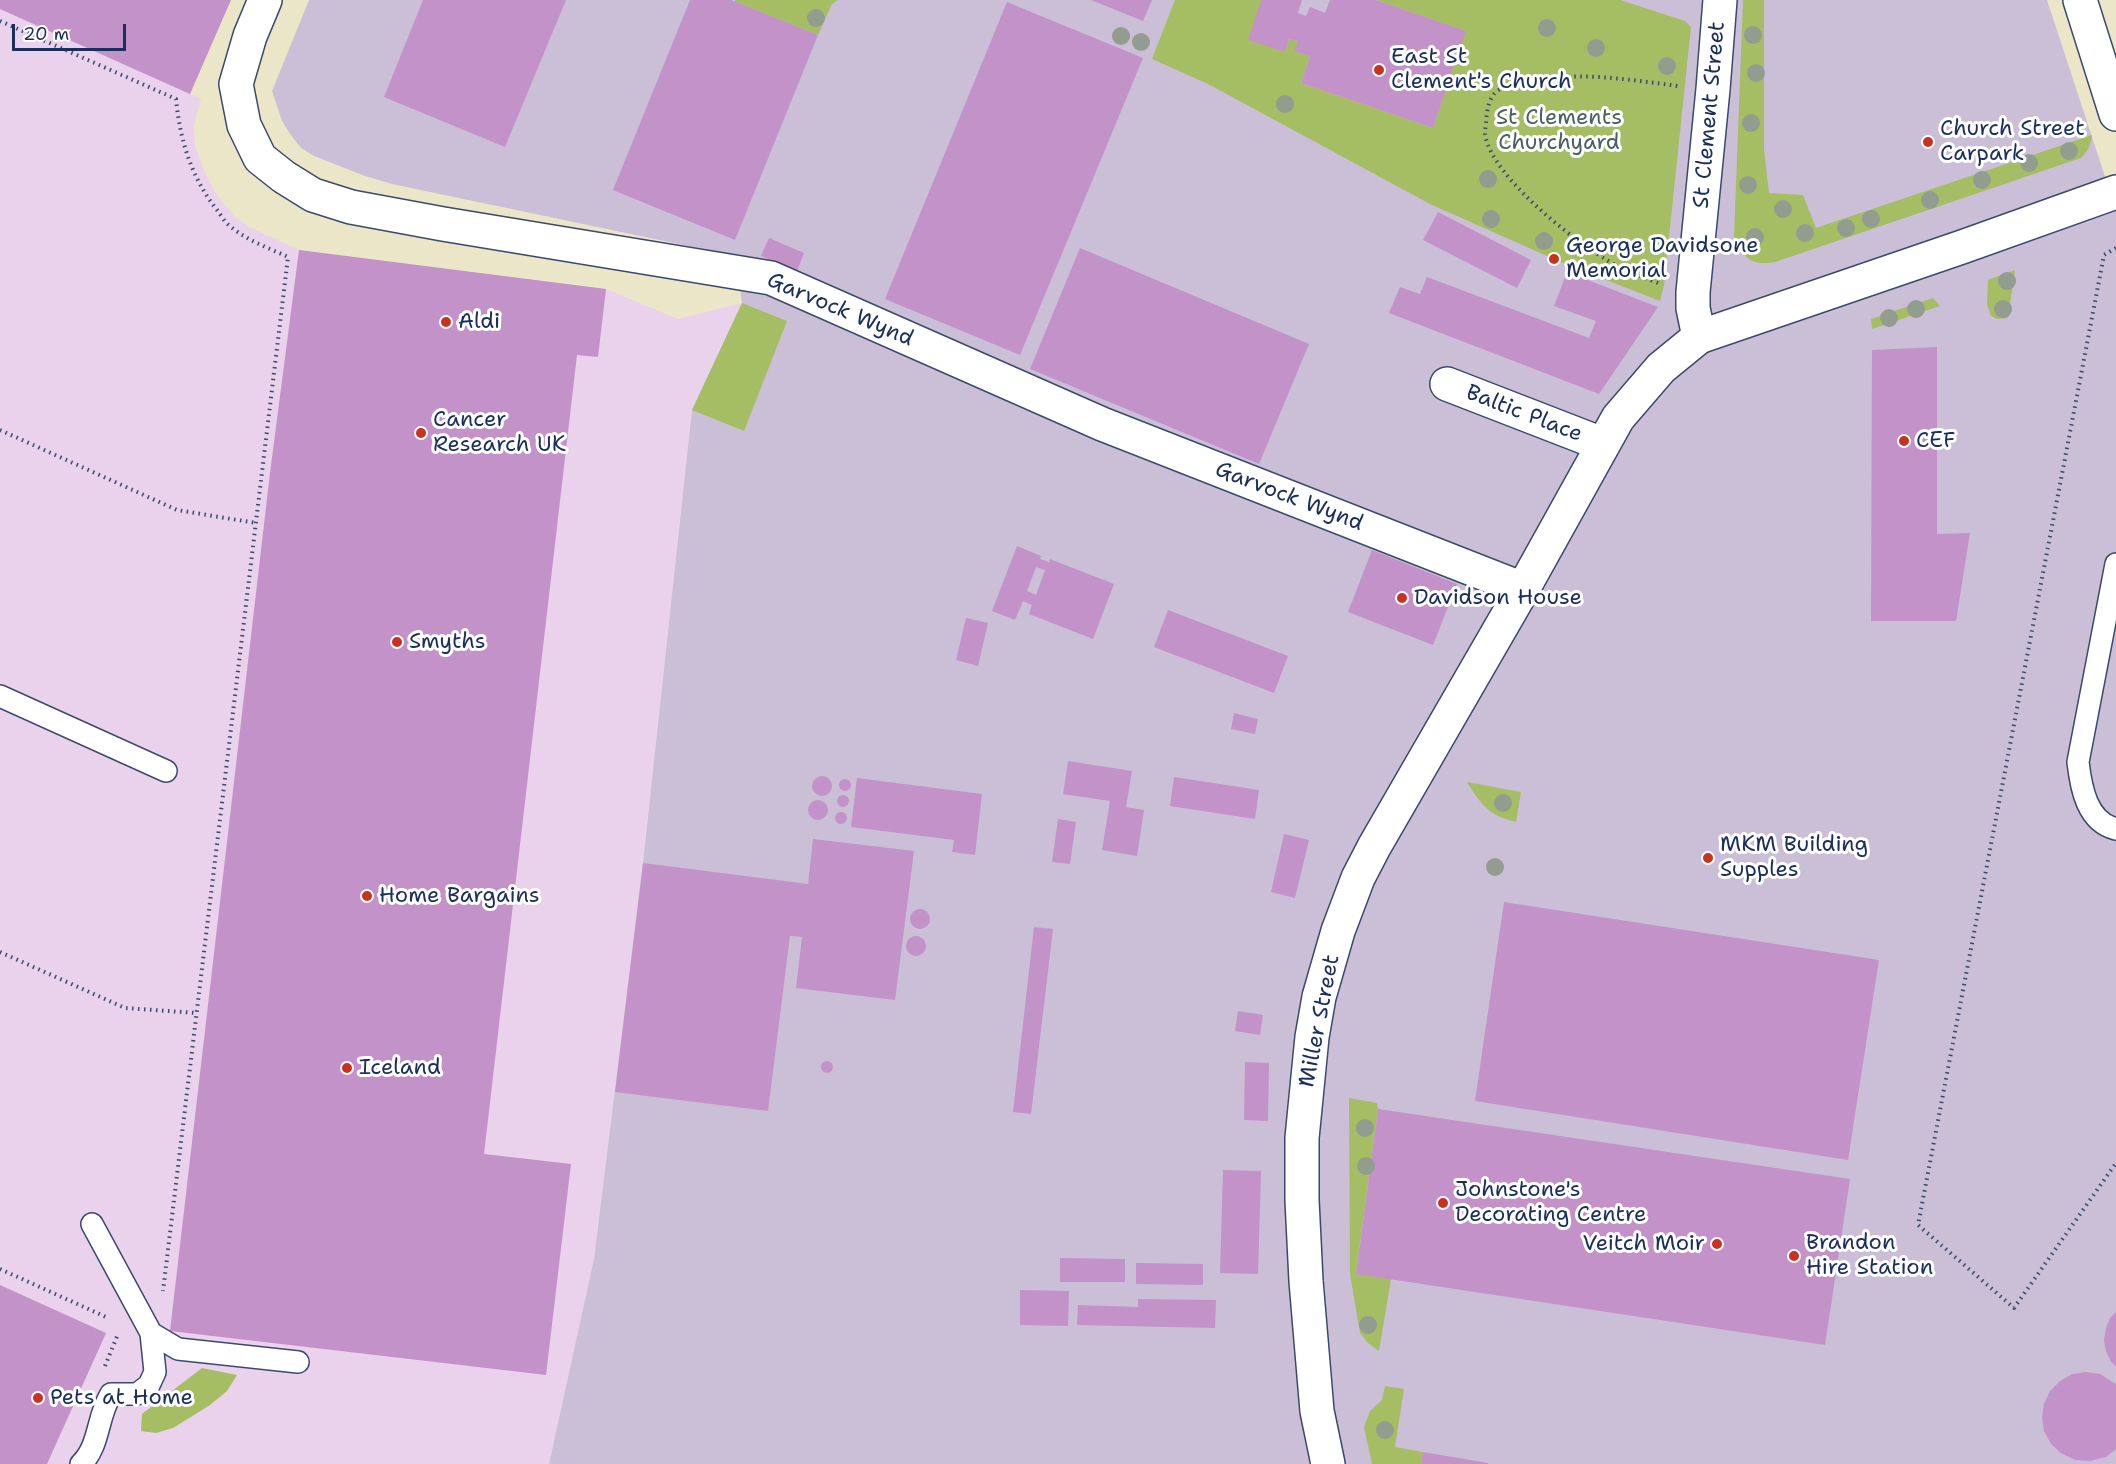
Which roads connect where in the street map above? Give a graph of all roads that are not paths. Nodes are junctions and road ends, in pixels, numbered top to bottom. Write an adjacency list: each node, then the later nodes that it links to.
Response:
1 (265, 0): 10 (street, Garvock Wynd)
2 (1720, 0): 6 (street, St Clement Street)
3 (2080, 0): 4 (street)
4 (2116, 114)
5 (2116, 192): 6 (street)
6 (1699, 337): 8 (street, Miller Street)
7 (1447, 384): 8 (street, Baltic Place)
8 (1602, 444): 10 (street, Miller Street)
9 (2116, 564): 13 (lane)
10 (1524, 589): 18 (street, Miller Street)
11 (0, 696): 12 (lane)
12 (166, 771)
13 (2116, 830)
14 (92, 1224): 15 (lane)
15 (151, 1333): 16 (lane); 17 (lane)
16 (298, 1362)
17 (81, 1464)
18 (1328, 1464)

